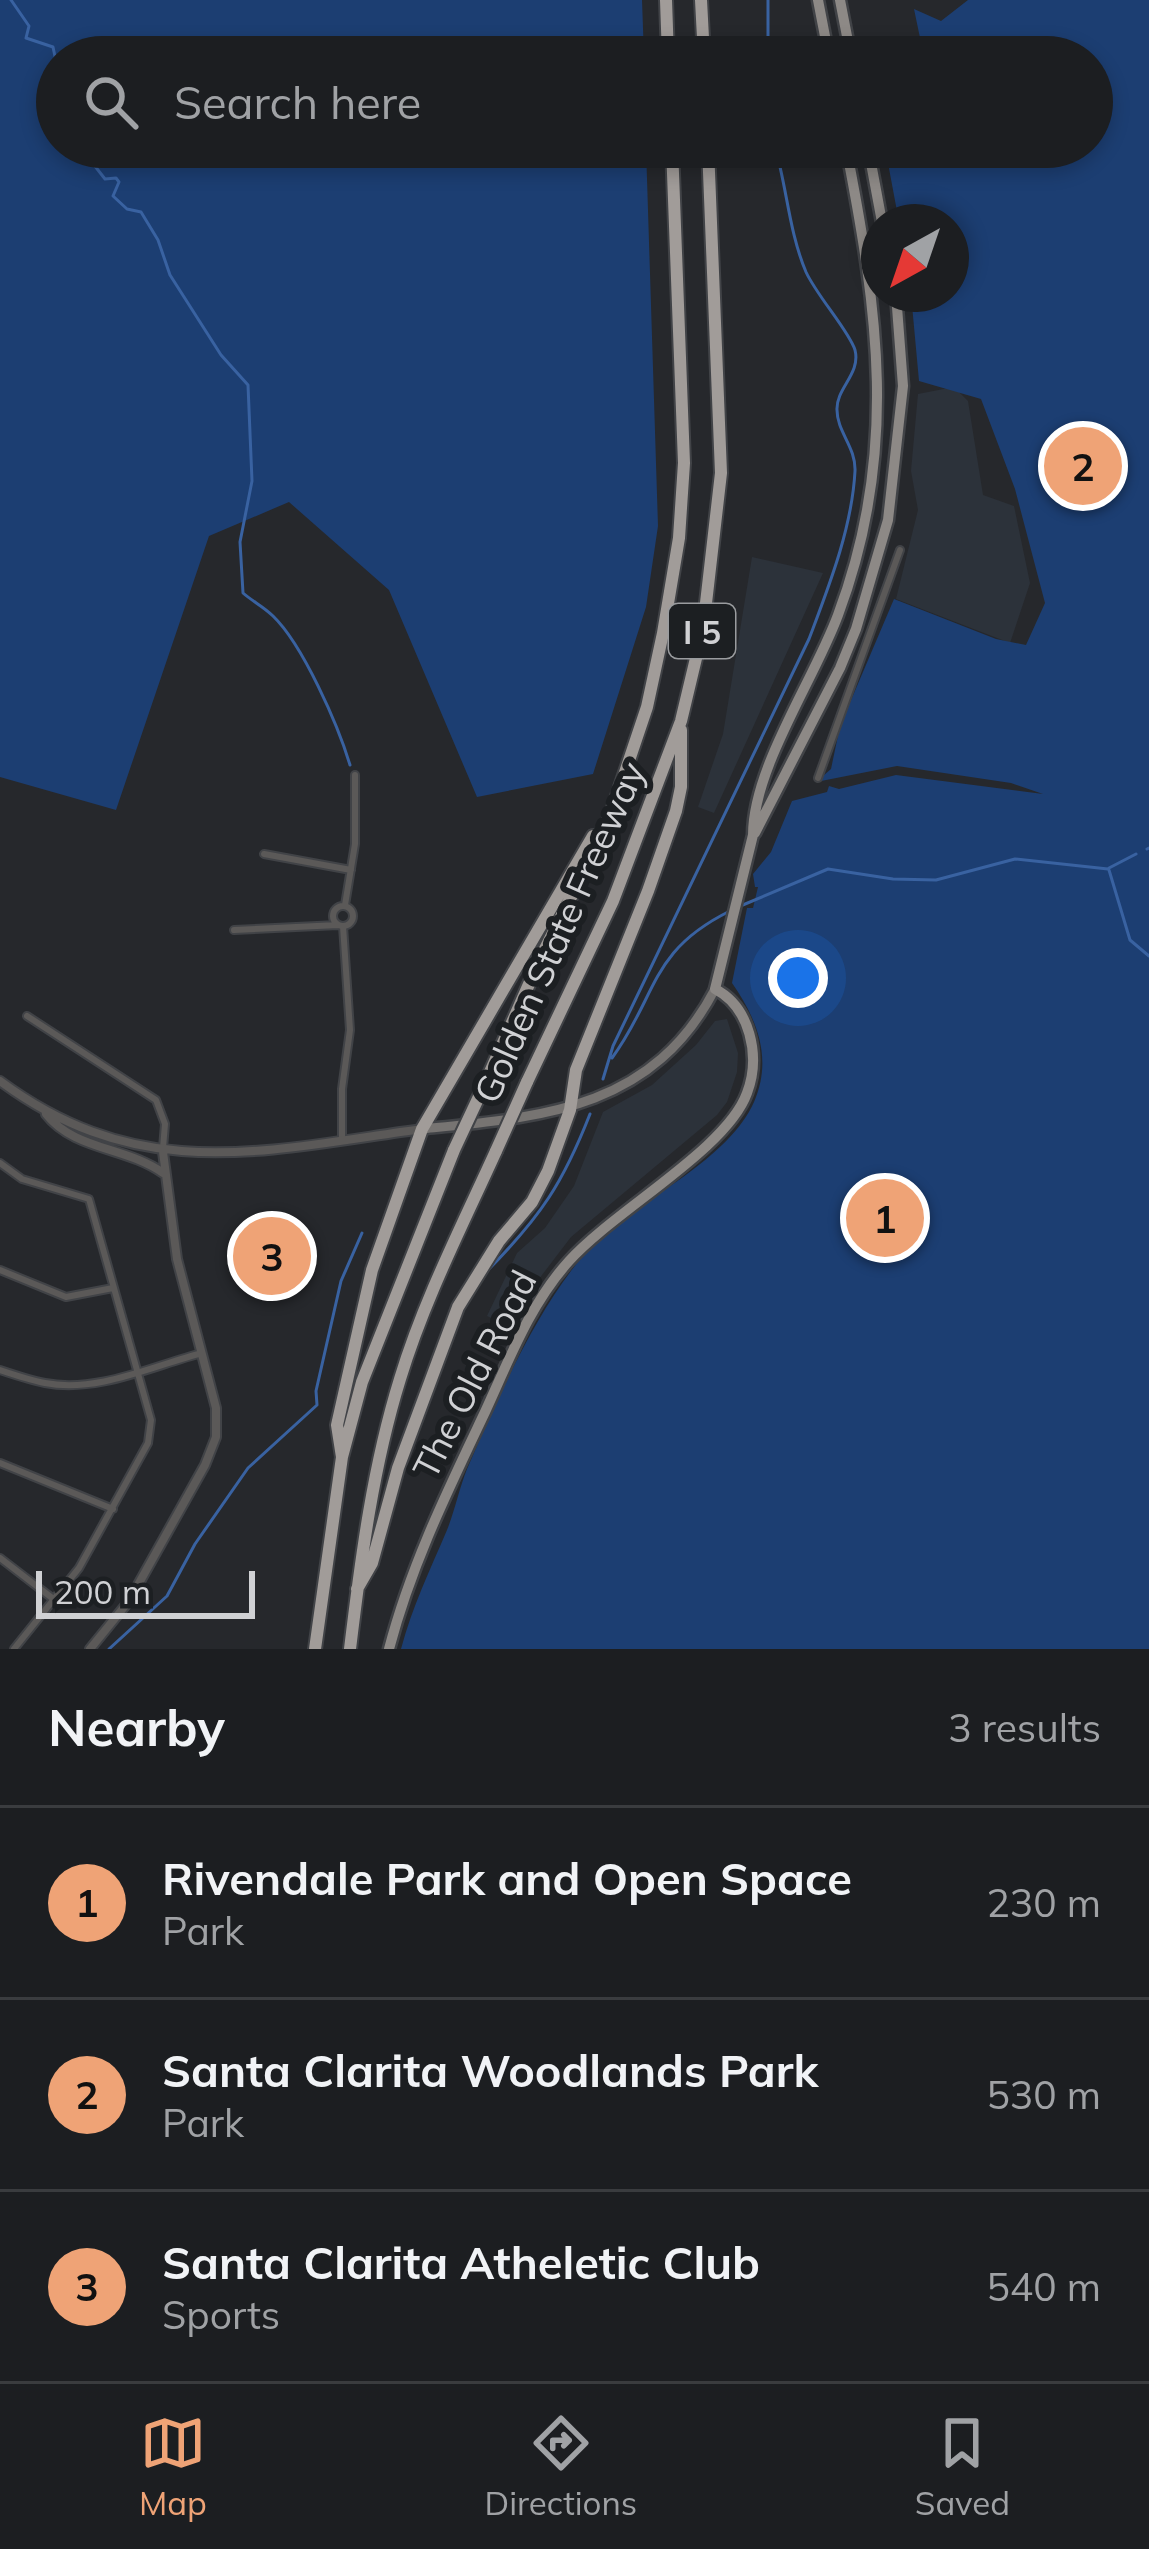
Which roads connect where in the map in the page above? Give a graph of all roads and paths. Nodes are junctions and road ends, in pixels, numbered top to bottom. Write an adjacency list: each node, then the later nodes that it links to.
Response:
1 (666, 0): 5 (highway)
2 (701, 0): 6 (highway)
3 (818, 0): 7 (main road)
4 (841, 0): 8 (main road)
5 (667, 36)
6 (703, 36)
7 (825, 36)
8 (847, 36)
9 (673, 168): 19 (highway, Golden State Freeway / I 5)
10 (709, 168): 16 (highway, Golden State Freeway / I 5)
11 (850, 168): 20 (main road)
12 (872, 168): 13 (main road)
13 (879, 204)
14 (897, 312): 20 (main road)
15 (900, 550): 18 (street)
16 (682, 721): 30 (highway); 45 (highway, Golden State Freeway / I 5, bridge)
17 (355, 776): 22 (street)
18 (818, 778)
19 (616, 800): 31 (highway); 41 (highway, Golden State Freeway / I 5, bridge)
20 (753, 836): 26 (main road)
21 (264, 854): 22 (street)
22 (351, 870): 23 (street)
23 (345, 905): 24 (street); 24 (street)
24 (340, 925): 25 (street); 32 (street)
25 (234, 931)
26 (715, 989): 30 (main road); 51 (main road, The Old Road)
27 (27, 1016): 33 (street)
28 (0, 1081): 29 (street)
29 (41, 1108): 33 (street); 35 (street)
30 (570, 1110): 31 (main road); 45 (highway)
31 (422, 1129): 32 (street); 41 (highway)
32 (342, 1141): 33 (street)
33 (163, 1152): 35 (street)
34 (0, 1163): 37 (street)
35 (163, 1173): 38 (street)
36 (0, 1270): 37 (street)
37 (113, 1288): 40 (street)
38 (202, 1353): 40 (street); 48 (street)
39 (0, 1370): 40 (street)
40 (139, 1373): 43 (street)
41 (342, 1457): 49 (highway, Golden State Freeway / I 5)
42 (0, 1463): 43 (street)
43 (112, 1509): 46 (street)
44 (0, 1558): 46 (street)
45 (357, 1589): 50 (highway, Golden State Freeway / I 5)
46 (56, 1601): 47 (street)
47 (14, 1649)
48 (90, 1649)
49 (315, 1649)
50 (350, 1649)
51 (389, 1649)

